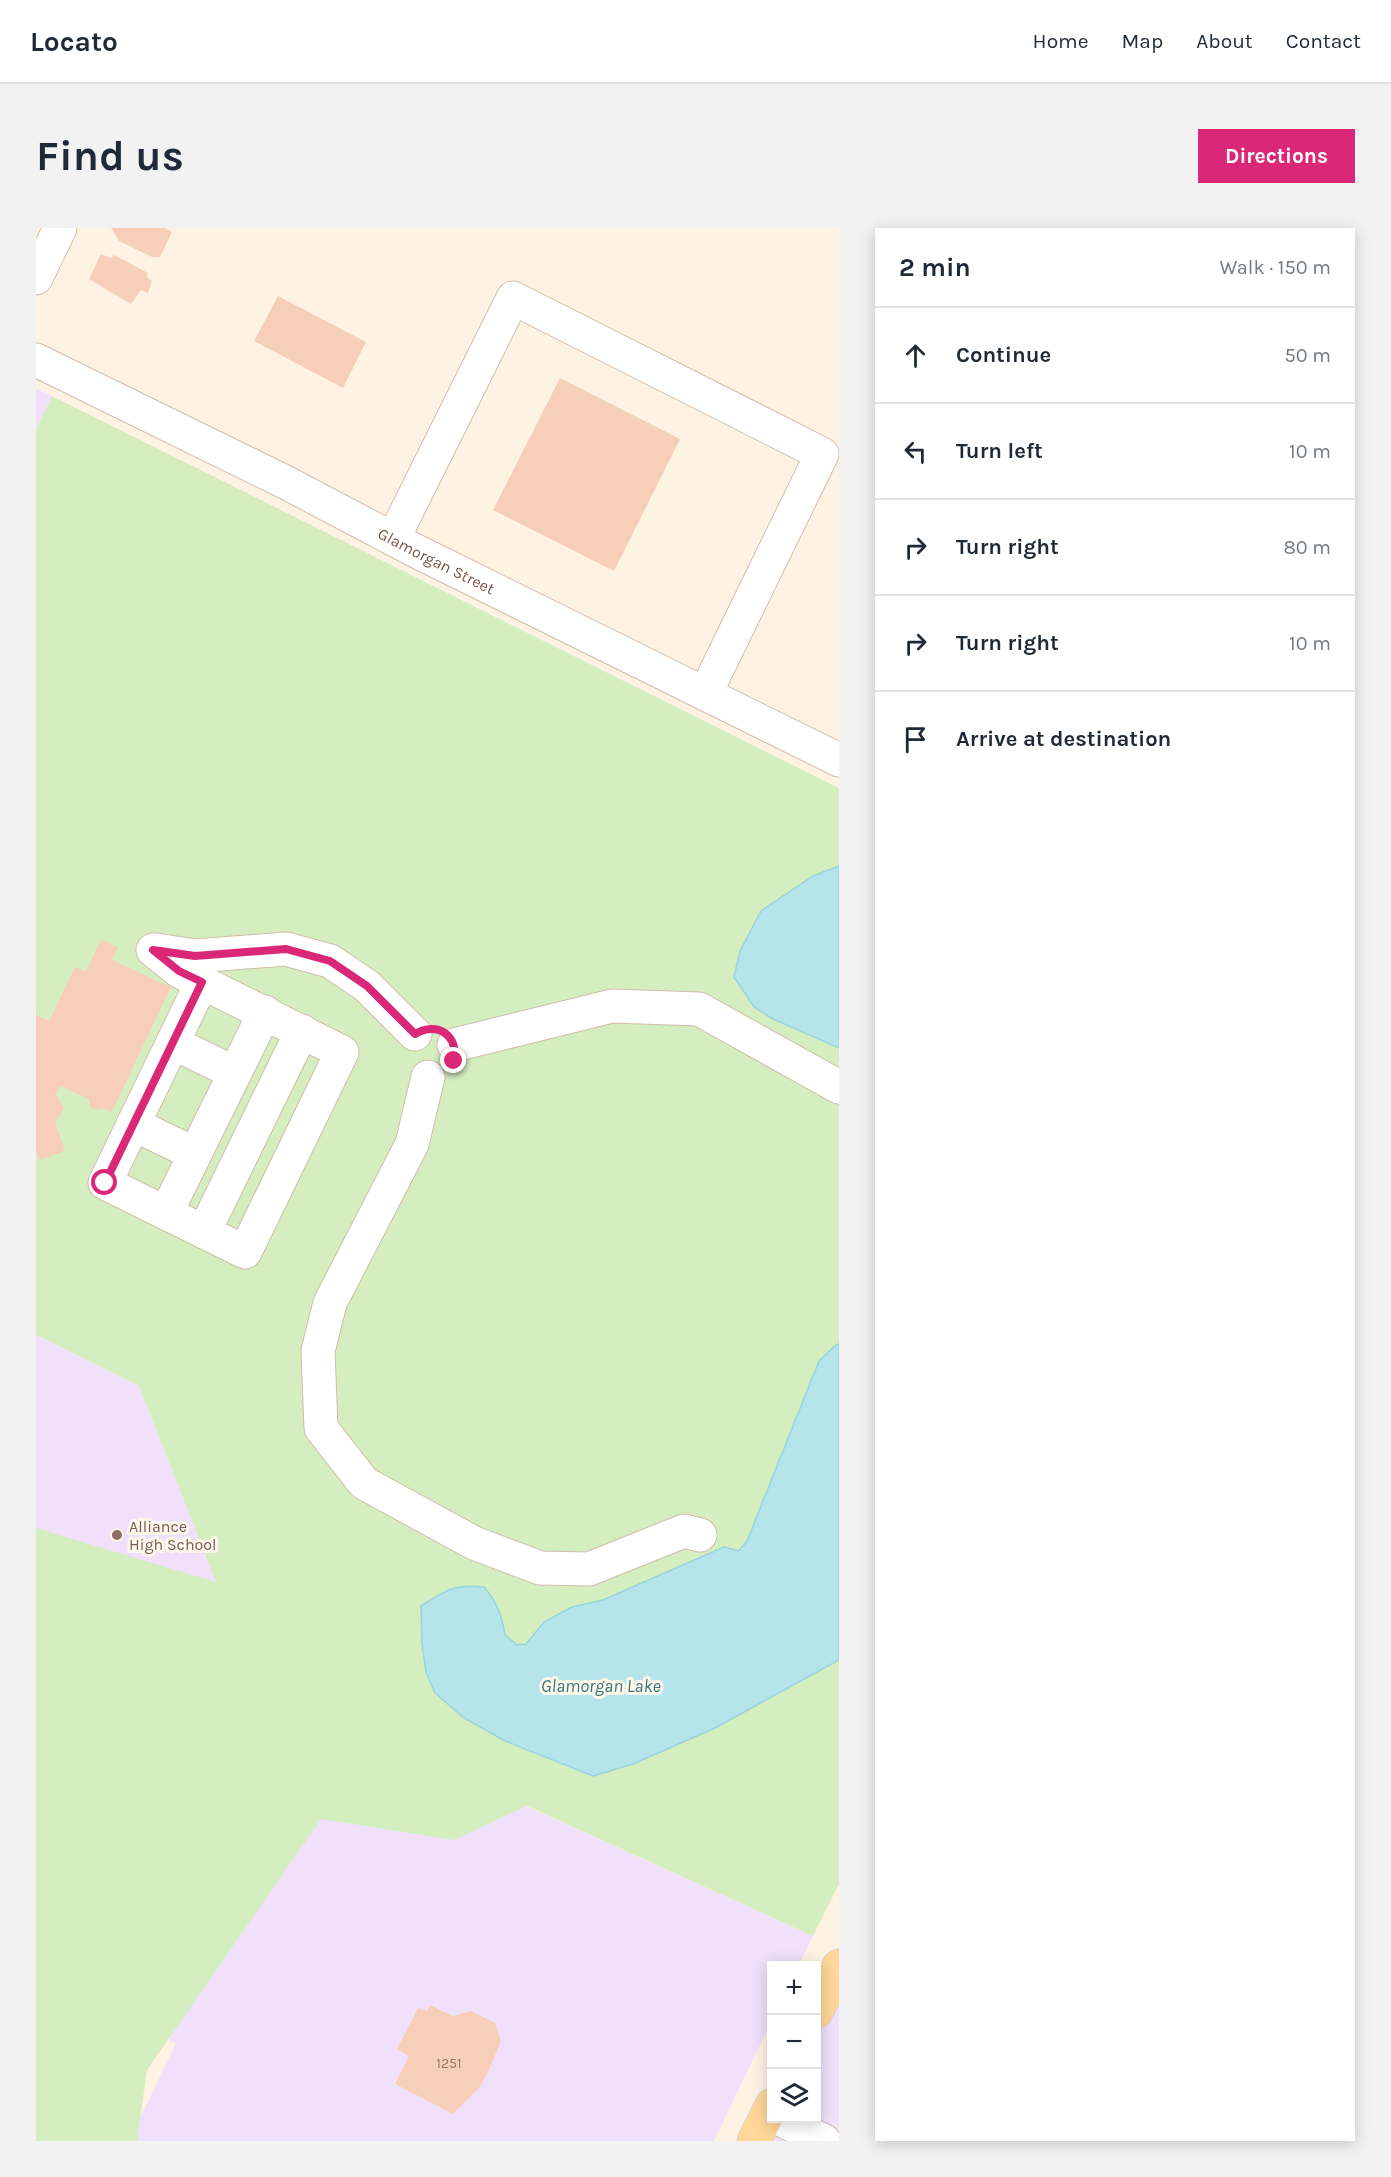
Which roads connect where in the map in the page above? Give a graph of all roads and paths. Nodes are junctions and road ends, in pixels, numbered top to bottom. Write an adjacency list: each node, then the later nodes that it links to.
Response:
1 (60, 228): 2 (street)
2 (36, 278)
3 (36, 360): 4 (street, Glamorgan Street)
4 (393, 538): 5 (street, Glamorgan Street); 5 (street)
5 (705, 694): 6 (street, Glamorgan Street)
6 (839, 760)
7 (202, 982): 8 (street); 10 (street); 11 (street)
8 (264, 1012): 9 (street); 13 (street)
9 (302, 1031): 19 (street); 19 (street)
10 (415, 1034): 12 (street); 14 (street)
11 (173, 1043): 13 (street); 16 (street)
12 (454, 1045): 14 (street); 15 (street)
13 (235, 1073): 17 (street)
14 (428, 1077): 20 (street)
15 (839, 1087)
16 (133, 1124): 17 (street); 18 (street)
17 (195, 1154): 18 (street)
18 (166, 1213): 19 (street)
19 (204, 1232)
20 (700, 1535)
21 (839, 1966): 22 (main road)
22 (821, 2002)
23 (780, 2123): 24 (street)
24 (824, 2141)

